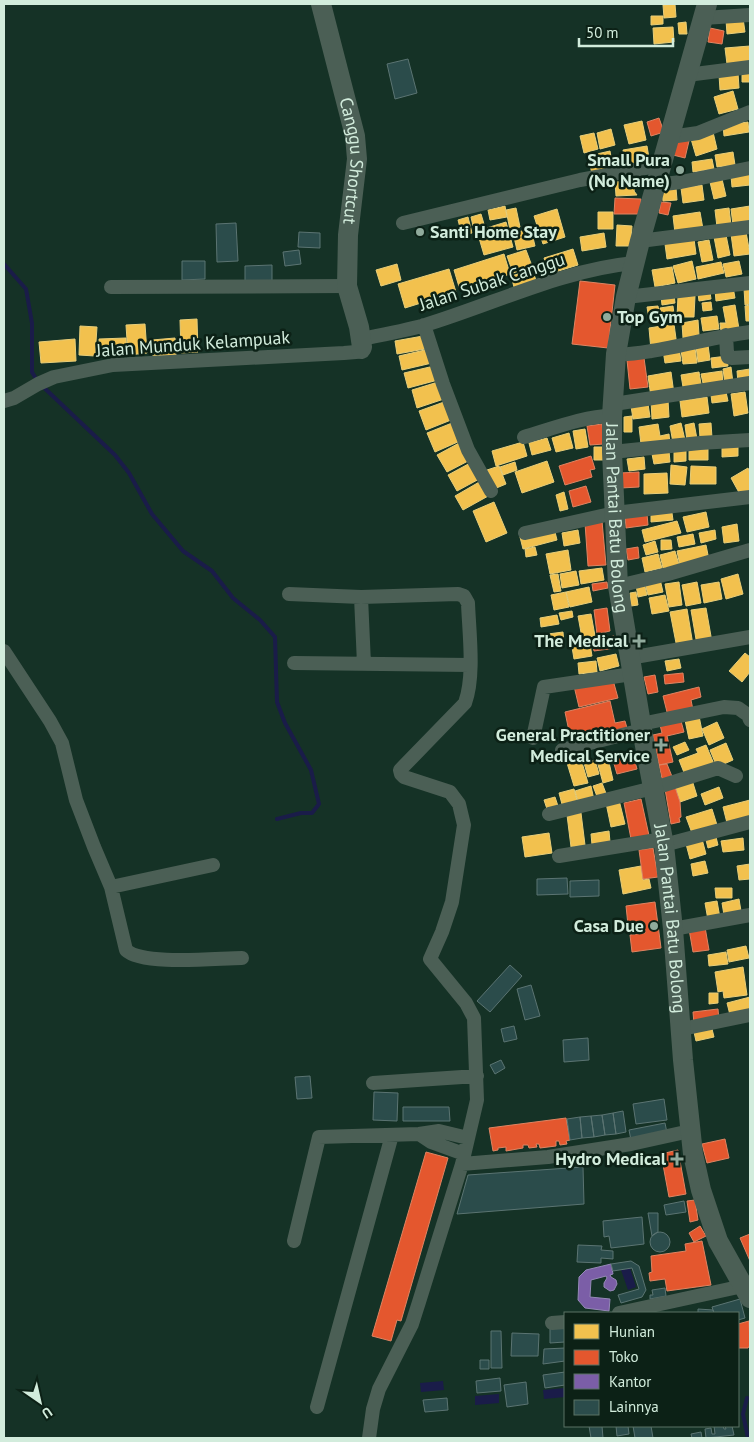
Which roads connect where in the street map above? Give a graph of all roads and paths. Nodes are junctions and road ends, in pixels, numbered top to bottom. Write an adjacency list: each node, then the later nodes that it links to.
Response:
1 (321, 4): 16 (street, Canggu Shortcut)
2 (705, 11): 3 (street); 5 (street, Jalan Pantai Batu Bolong)
3 (750, 15)
4 (750, 67): 5 (street)
5 (687, 75): 7 (street, Jalan Pantai Batu Bolong)
6 (750, 112): 7 (street)
7 (670, 136): 8 (street, Jalan Pantai Batu Bolong)
8 (662, 165): 10 (street, Jalan Pantai Batu Bolong); 11 (street)
9 (750, 168): 10 (street)
10 (656, 184): 13 (street, Jalan Pantai Batu Bolong)
11 (403, 223)
12 (750, 227): 13 (street)
13 (640, 241): 14 (street, Jalan Pantai Batu Bolong)
14 (634, 263): 18 (street, Jalan Pantai Batu Bolong); 19 (street, Jalan Subak Canggu)
15 (750, 283): 18 (street)
16 (347, 286): 17 (street); 22 (street, Canggu Shortcut)
17 (111, 287)
18 (626, 297): 23 (street, Jalan Pantai Batu Bolong)
19 (424, 325): 22 (street, Jalan Subak Canggu); 31 (street)
20 (750, 332): 21 (street)
21 (726, 335): 23 (street); 24 (street)
22 (361, 344): 26 (street, Jalan Munduk Kelampuak)
23 (616, 354): 27 (street, Jalan Pantai Batu Bolong)
24 (750, 356)
25 (750, 383): 27 (street)
26 (4, 400)
27 (613, 410): 28 (street); 30 (street, Jalan Pantai Batu Bolong)
28 (524, 437)
29 (750, 440): 30 (street)
30 (612, 452): 33 (street, Jalan Pantai Batu Bolong)
31 (491, 491)
32 (750, 497): 33 (street)
33 (615, 512): 34 (street); 36 (street, Jalan Pantai Batu Bolong)
34 (525, 533)
35 (750, 550): 36 (street)
36 (618, 586): 44 (street, Jalan Pantai Batu Bolong)
37 (289, 594): 38 (street)
38 (361, 597): 42 (street); 43 (street)
39 (750, 637): 44 (street)
40 (4, 651): 56 (street)
41 (294, 664): 42 (street)
42 (364, 664): 43 (street)
43 (470, 665): 62 (street)
44 (631, 666): 46 (street, Jalan Pantai Batu Bolong); 47 (street)
45 (750, 720): 46 (street)
46 (641, 727): 48 (street); 50 (street, Jalan Pantai Batu Bolong)
47 (533, 738)
48 (562, 750)
49 (736, 776): 50 (street)
50 (654, 787): 51 (street); 53 (street, Jalan Pantai Batu Bolong)
51 (549, 814)
52 (750, 822): 53 (street)
53 (664, 842): 54 (street); 58 (street, Jalan Pantai Batu Bolong)
54 (559, 856)
55 (213, 865): 56 (street)
56 (111, 887): 59 (street)
57 (750, 915): 58 (street)
58 (673, 929): 61 (street, Jalan Pantai Batu Bolong)
59 (242, 958)
60 (750, 1015): 61 (street)
61 (682, 1029): 64 (street, Jalan Pantai Batu Bolong)
62 (477, 1076): 63 (street); 67 (street)
63 (373, 1083)
64 (690, 1131): 68 (street); 70 (street, Jalan Pantai Batu Bolong)
65 (419, 1134): 66 (street); 67 (street); 68 (street)
66 (392, 1135): 69 (street); 72 (street)
67 (468, 1138): 68 (street)
68 (463, 1159): 73 (street)
69 (294, 1241)
70 (747, 1292): 71 (street)
71 (625, 1312)
72 (317, 1407)
73 (369, 1438)

